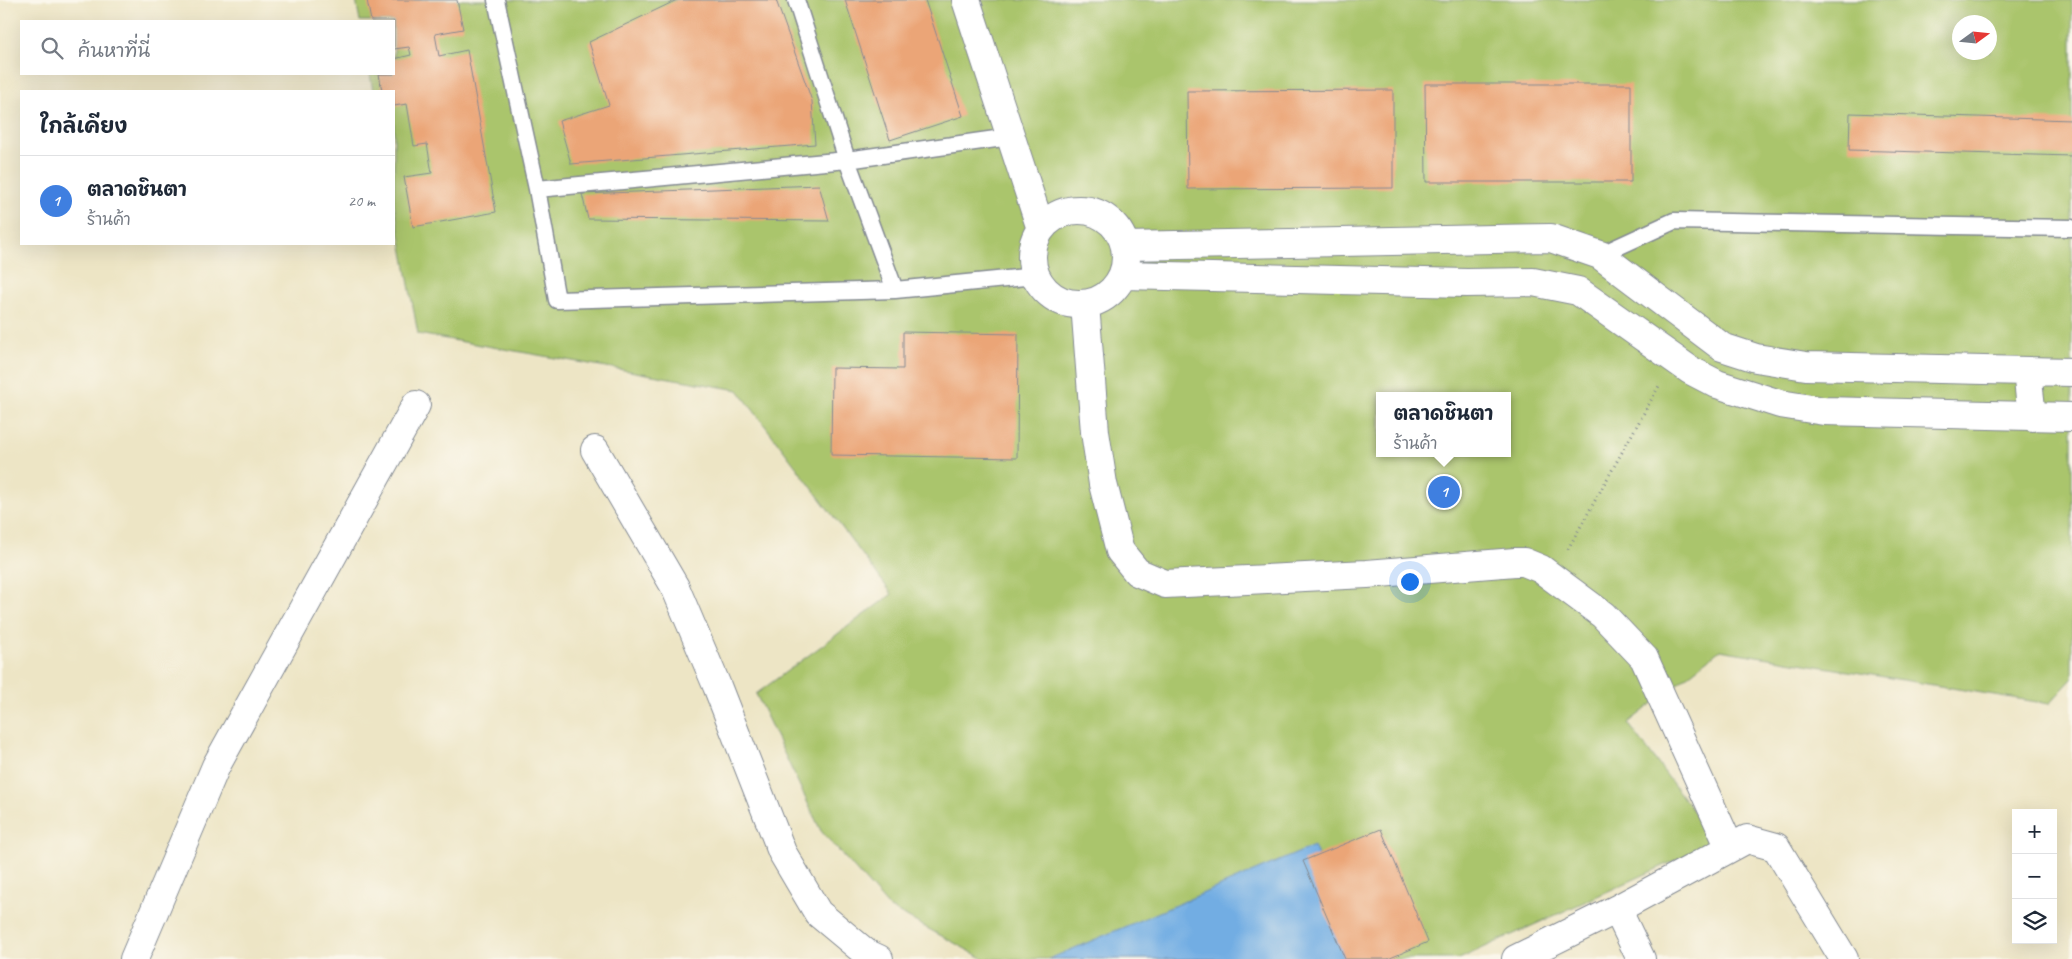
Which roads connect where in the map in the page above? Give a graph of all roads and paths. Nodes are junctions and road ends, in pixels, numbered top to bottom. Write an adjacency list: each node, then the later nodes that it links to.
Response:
1 (496, 0): 6 (lane)
2 (796, 0): 5 (lane)
3 (966, 0): 4 (street)
4 (1010, 137): 5 (lane); 8 (street)
5 (847, 160): 6 (lane); 13 (lane)
6 (537, 189): 13 (lane)
7 (2072, 228): 10 (lane)
8 (1041, 230): 9 (street); 11 (street)
9 (1125, 246): 10 (street); 12 (street)
10 (1600, 255): 15 (street)
11 (1036, 276): 13 (lane); 14 (street)
12 (1122, 276): 14 (street); 16 (street)
13 (895, 290)
14 (1084, 304): 23 (street)
15 (1698, 329): 16 (street); 17 (street)
16 (1674, 360): 20 (street); 23 (path)
17 (2027, 371): 18 (street); 20 (street)
18 (2072, 372)
19 (416, 405): 26 (street)
20 (2032, 417): 21 (street)
21 (2072, 417)
22 (595, 450): 27 (street)
23 (1552, 577): 24 (street)
24 (1730, 848): 25 (street); 30 (street)
25 (1617, 909): 28 (street); 29 (street)
26 (134, 959)
27 (879, 959)
28 (1516, 959)
29 (1642, 959)
30 (1844, 959)

